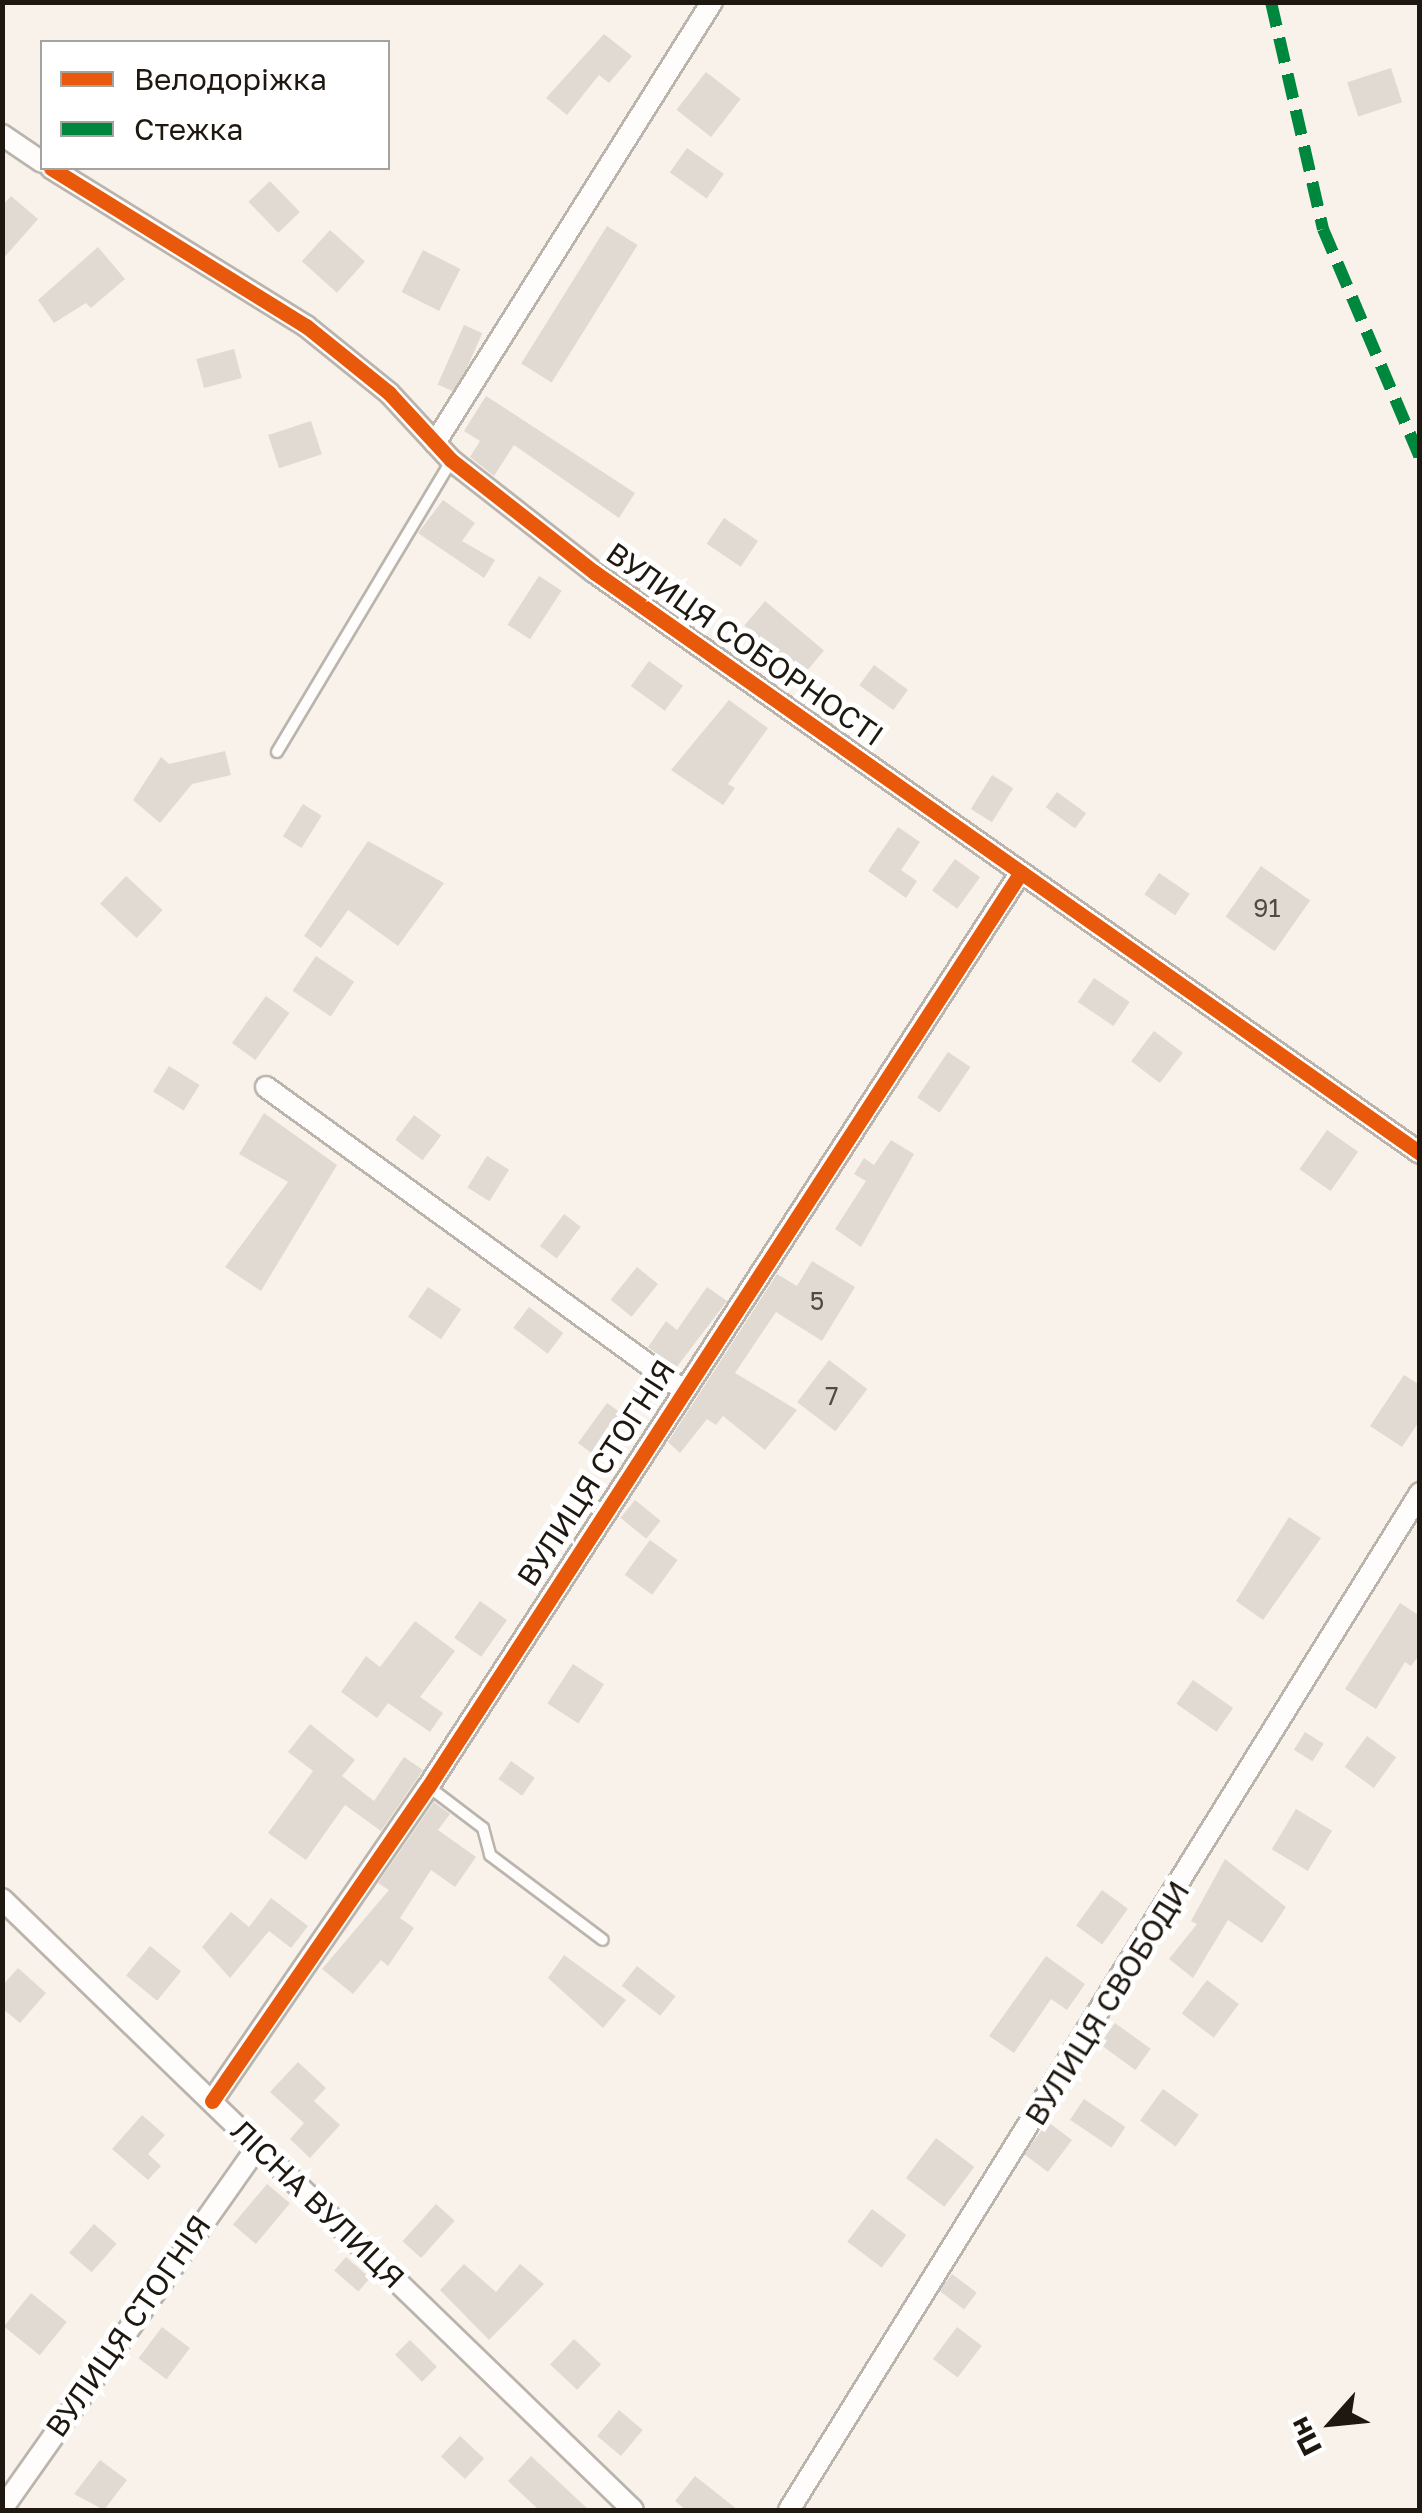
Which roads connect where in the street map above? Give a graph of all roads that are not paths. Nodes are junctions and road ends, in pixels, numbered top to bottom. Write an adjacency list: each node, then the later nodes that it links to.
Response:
1 (712, 2): 5 (street)
2 (2, 135): 3 (street)
3 (40, 161)
4 (54, 170): 5 (street, ВУЛИЦЯ СОБОРНОСТІ)
5 (435, 443): 6 (street, ВУЛИЦЯ СОБОРНОСТІ)
6 (451, 460): 7 (lane); 8 (street, ВУЛИЦЯ СОБОРНОСТІ)
7 (277, 752)
8 (1021, 872): 10 (street, ВУЛИЦЯ СОБОРНОСТІ); 11 (street, ВУЛИЦЯ СТОГНІЯ)
9 (266, 1087): 11 (street)
10 (1420, 1153)
11 (682, 1390): 13 (street, ВУЛИЦЯ СТОГНІЯ)
12 (1420, 1492): 20 (street, ВУЛИЦЯ СВОБОДИ)
13 (428, 1786): 15 (lane); 16 (street, ВУЛИЦЯ СТОГНІЯ)
14 (2, 1899): 16 (street, ЛІСНА ВУЛИЦЯ)
15 (604, 1940)
16 (212, 2101): 17 (street, ЛІСНА ВУЛИЦЯ)
17 (258, 2146): 18 (street, ВУЛИЦЯ СТОГНІЯ); 19 (street, ЛІСНА ВУЛИЦЯ)
18 (2, 2509)
19 (632, 2510)
20 (789, 2510)

